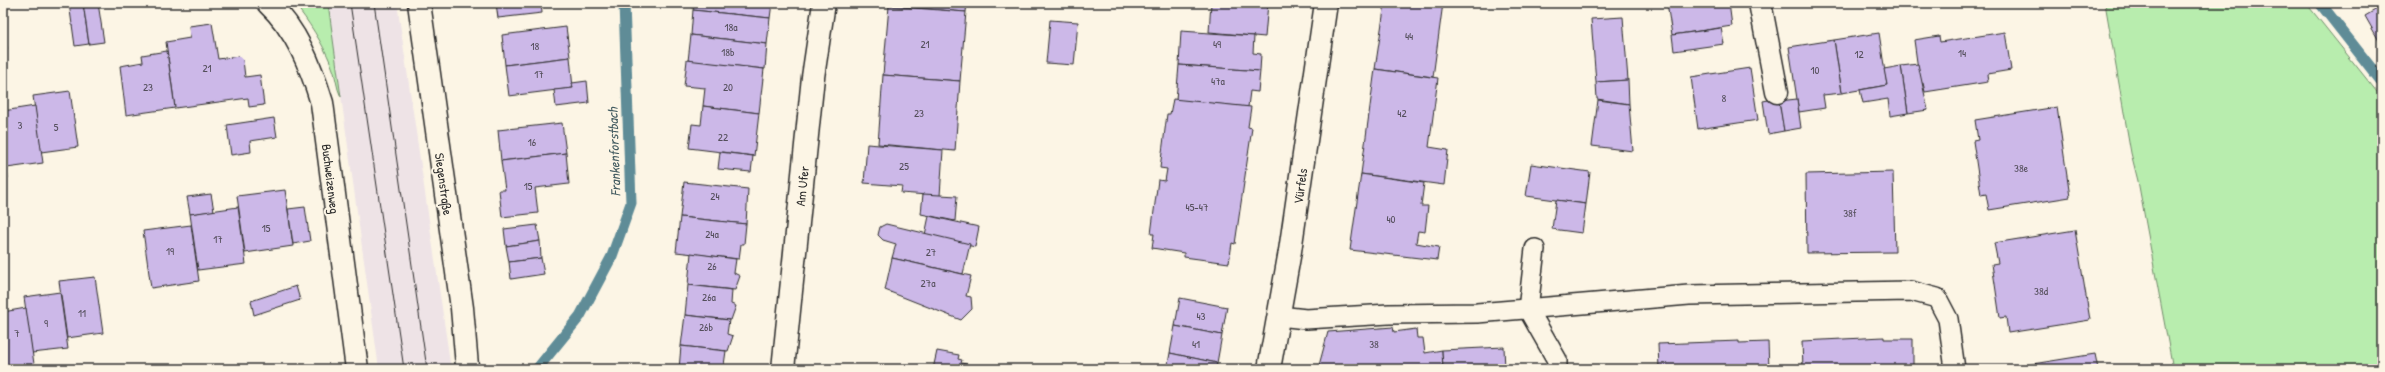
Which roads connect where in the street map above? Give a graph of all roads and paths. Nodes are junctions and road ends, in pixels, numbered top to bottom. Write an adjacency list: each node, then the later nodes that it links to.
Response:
1 (268, 3): 11 (street, Buchweizenweg)
2 (419, 3): 10 (street, Siegenstraße)
3 (824, 3): 12 (street, Am Ufer)
4 (1326, 3): 9 (street, Vürfels)
5 (1760, 3): 6 (street)
6 (1777, 92)
7 (1535, 249): 8 (lane)
8 (1528, 309): 9 (lane); 14 (lane); 15 (lane)
9 (1278, 316): 13 (street, Vürfels)
10 (467, 366)
11 (357, 369)
12 (783, 369)
13 (1269, 369)
14 (1557, 369)
15 (1955, 369)

